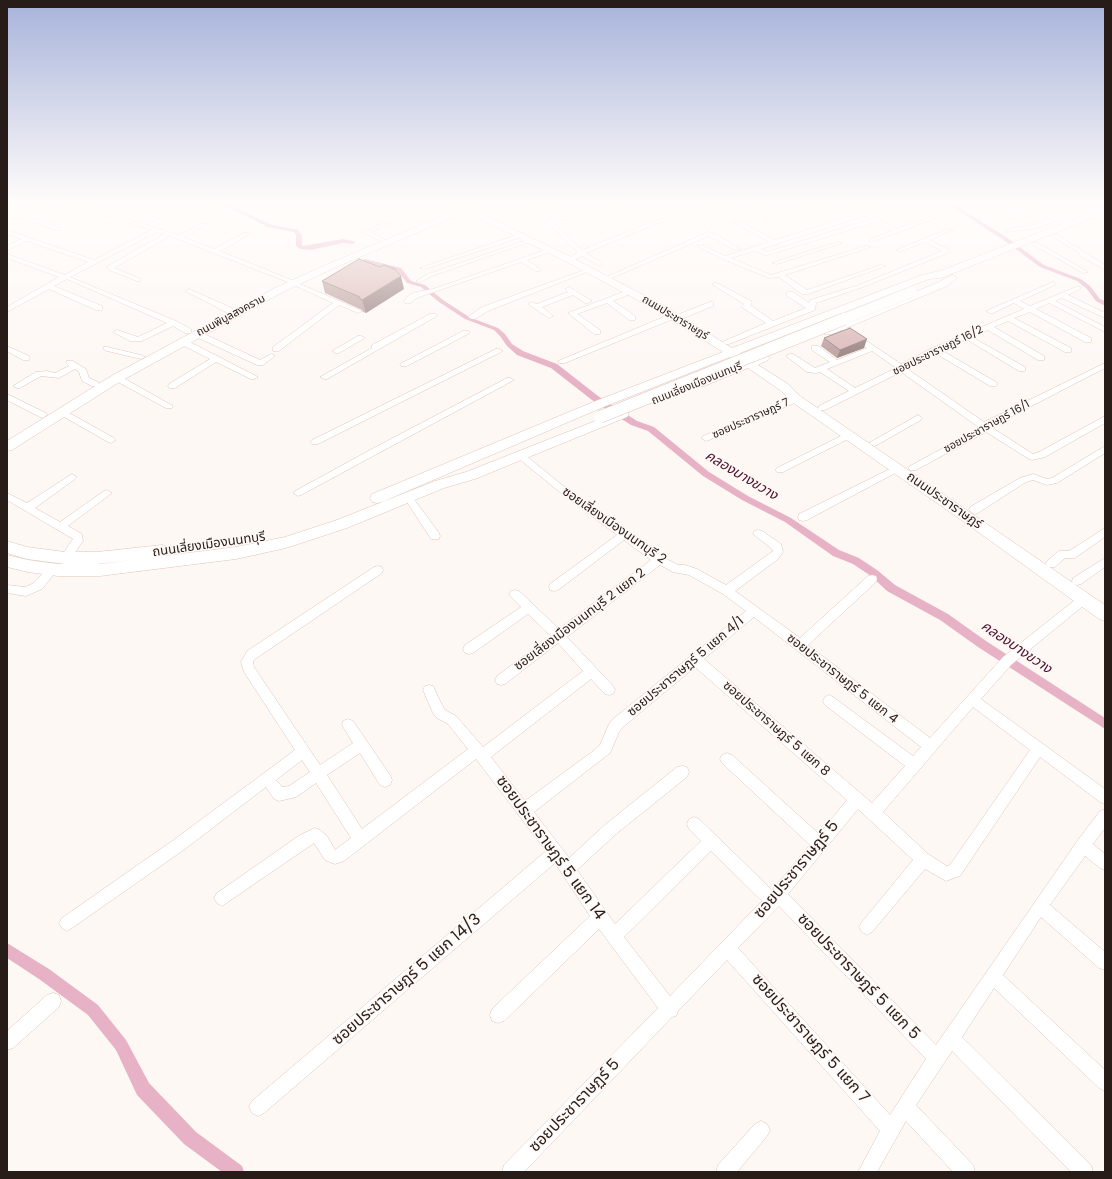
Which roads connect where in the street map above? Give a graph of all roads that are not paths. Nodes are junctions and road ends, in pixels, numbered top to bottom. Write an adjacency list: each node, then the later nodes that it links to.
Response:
1 (13, 258): 38 (street)
2 (82, 258): 27 (street)
3 (102, 258): 27 (street)
4 (126, 258): 40 (street)
5 (233, 258): 41 (street)
6 (342, 258): 41 (main road, ถนนพิบูลสงคราม)
7 (343, 258): 41 (main road, ถนนพิบูลสงคราม)
8 (453, 258): 31 (street)
9 (479, 258): 42 (street)
10 (528, 258): 25 (street)
11 (566, 258): 26 (main road, ถนนประชาราษฎร์)
12 (575, 258): 26 (street)
13 (591, 258): 29 (street)
14 (653, 258): 39 (street)
15 (725, 258): 36 (street)
16 (770, 258): 28 (street)
17 (791, 258): 28 (street)
18 (835, 258): 36 (street)
19 (850, 258): 36 (street)
20 (931, 258): 63 (street)
21 (986, 258): 37 (main road, ถนนเลี่ยงเมืองนนทบุรี)
22 (992, 258): 37 (main road, ถนนเลี่ยงเมืองนนทบุรี)
23 (1059, 258): 35 (street)
24 (1088, 258): 32 (street)
25 (522, 260): 33 (street); 56 (street)
26 (570, 260): 34 (main road, ถนนประชาราษฎร์)
27 (94, 262): 38 (street)
28 (775, 263): 36 (street)
29 (600, 264)
30 (883, 266): 36 (street)
31 (423, 268)
32 (1105, 268)
33 (538, 270)
34 (589, 270): 39 (main road, ถนนประชาราษฎร์); 43 (street)
35 (1085, 272)
36 (784, 275)
37 (948, 275): 78 (main road, ถนนเลี่ยงเมืองนนทบุรี); 87 (main road, ถนนเลี่ยงเมืองนนทบุรี); 133 (main road, ถนนเลี่ยงเมืองนนทบุรี, bridge)
38 (68, 278): 46 (street); 76 (street)
39 (605, 279): 51 (main road, ถนนประชาราษฎร์)
40 (139, 280)
41 (291, 281): 59 (street); 66 (main road, ถนนพิบูลสงคราม); 84 (main road, ถนนพิบูลสงคราม)
42 (419, 281)
43 (558, 282): 49 (street); 50 (street)
44 (715, 284): 77 (street)
45 (1053, 284): 58 (street)
46 (48, 286): 62 (street); 65 (street)
47 (1078, 288): 53 (street, ซอยประชาราษฎร์ 16/2)
48 (189, 291): 66 (street)
49 (532, 292): 61 (street); 70 (street)
50 (574, 292): 57 (street); 61 (street)
51 (631, 292): 54 (street); 73 (main road, ถนนประชาราษฎร์)
52 (790, 294): 63 (street)
53 (1062, 295): 55 (street, ซอยประชาราษฎร์ 16/2); 72 (street)
54 (608, 300): 74 (street); 82 (street)
55 (1048, 300): 64 (street, ซอยประชาราษฎร์ 16/2); 80 (street)
56 (408, 301)
57 (588, 301)
58 (1015, 301): 64 (street); 68 (street)
59 (338, 303): 67 (street); 92 (street)
60 (710, 304): 73 (street)
61 (536, 307): 71 (street)
62 (99, 308)
63 (812, 308): 77 (street)
64 (1028, 308): 75 (street, ซอยประชาราษฎร์ 16/2); 89 (street)
65 (7, 310)
66 (229, 310): 84 (main road, ถนนพิบูลสงคราม)
67 (358, 311)
68 (990, 312)
69 (433, 316): 119 (street)
70 (472, 316)
71 (550, 316)
72 (1105, 316)
73 (675, 317): 88 (main road, ถนนประชาราษฎร์); 108 (street)
74 (632, 318)
75 (1008, 318): 79 (street, ซอยประชาราษฎร์ 16/2); 97 (street)
76 (173, 322): 81 (street); 84 (street)
77 (772, 324): 88 (street)
78 (841, 326): 94 (street); 101 (main road, ถนนเลี่ยงเมืองนนทบุรี)
79 (988, 327): 85 (street, ซอยประชาราษฎร์ 16/2); 105 (street)
80 (1105, 330)
81 (117, 332)
82 (597, 332)
83 (466, 333): 111 (street)
84 (190, 336): 103 (main road, ถนนพิบูลสงคราม); 106 (street); 109 (street); 120 (main road, ถนนพิบูลสงคราม)
85 (966, 336): 96 (street, ซอยประชาราษฎร์ 16/2); 117 (street)
86 (361, 338): 98 (street)
87 (767, 339): 90 (main road, ถนนเลี่ยงเมืองนนทบุรี); 101 (main road)
88 (717, 340): 90 (main road); 100 (main road, ถนนประชาราษฎร์); 107 (main road)
89 (1088, 340)
90 (753, 345): 100 (main road, ถนนเลี่ยงเมืองนนทบุรี)
91 (7, 348): 104 (street)
92 (276, 348)
93 (815, 348): 110 (street)
94 (873, 348): 110 (street); 115 (street)
95 (107, 350): 103 (street)
96 (936, 350): 115 (street, ซอยประชาราษฎร์ 16/2); 124 (street)
97 (1068, 350)
98 (336, 351)
99 (499, 351): 142 (street)
100 (732, 352): 107 (main road, ถนนเลี่ยงเมืองนนทบุรี); 112 (main road, ถนนประชาราษฎร์)
101 (783, 353): 112 (main road, ถนนเลี่ยงเมืองนนทบุรี); 116 (street); 122 (main road)
102 (271, 356): 109 (street)
103 (141, 357): 123 (main road, ถนนพิบูลสงคราม)
104 (26, 358)
105 (1041, 358)
106 (216, 359): 109 (street); 126 (street)
107 (712, 360): 113 (main road, ถนนเลี่ยงเมืองนนทบุรี)
108 (562, 361)
109 (260, 363)
110 (836, 363): 116 (street)
111 (404, 364)
112 (748, 364): 118 (main road, ถนนเลี่ยงเมืองนนทบุรี); 122 (main road, ถนนประชาราษฎร์)
113 (700, 365): 118 (main road); 133 (main road, ถนนเลี่ยงเมืองนนทบุรี)
114 (1105, 365): 137 (street, ซอยประชาราษฎร์ 16/1)
115 (902, 368): 127 (street, ซอยประชาราษฎร์ 16/2); 137 (street)
116 (822, 369): 127 (street)
117 (1022, 369)
118 (722, 375): 122 (main road); 133 (main road, ถนนเลี่ยงเมืองนนทบุรี)
119 (324, 377)
120 (118, 378): 130 (street); 132 (main road, ถนนพิบูลสงคราม)
121 (510, 380): 153 (street)
122 (778, 383): 129 (main road, ถนนประชาราษฎร์); 131 (main road, ถนนประชาราษฎร์)
123 (95, 384): 125 (street); 134 (main road, ถนนพิบูลสงคราม)
124 (993, 384)
125 (17, 386)
126 (172, 386)
127 (854, 391): 131 (street, ซอยประชาราษฎร์ 16/2)
128 (7, 397): 134 (street)
129 (796, 399): 138 (main road, ถนนประชาราษฎร์); 140 (street, ซอยประชาราษฎร์ 7)
130 (169, 406)
131 (822, 408): 143 (main road, ถนนประชาราษฎร์)
132 (62, 412): 141 (street); 144 (main road, ถนนพิบูลสงคราม)
133 (601, 413): 146 (main road, ถนนเลี่ยงเมืองนนทบุรี); 151 (main road, ถนนเลี่ยงเมืองนนทบุรี); 165 (main road, ถนนเลี่ยงเมืองนนทบุรี)
134 (43, 415): 139 (main road, ถนนพิบูลสงคราม)
135 (918, 418): 143 (street)
136 (1105, 419): 137 (street)
137 (985, 427): 148 (street, ซอยประชาราษฎร์ 16/1)
138 (849, 435): 147 (main road, ถนนประชาราษฎร์); 149 (street)
139 (7, 437)
140 (706, 438)
141 (111, 440)
142 (315, 442)
143 (874, 442): 148 (main road, ถนนประชาราษฎร์)
144 (7, 447)
145 (1105, 449): 157 (street)
146 (521, 456): 151 (main road, ถนนเลี่ยงเมืองนนทบุรี); 162 (street, ซอยเลี่ยงเมืองนนทบุรี 2)
147 (898, 468): 158 (street); 177 (main road, ถนนประชาราษฎร์)
148 (913, 468): 157 (main road, ถนนประชาราษฎร์)
149 (780, 470)
150 (72, 477): 156 (street)
151 (440, 484): 155 (main road, ถนนเลี่ยงเมืองนนทบุรี)
152 (107, 493): 159 (street)
153 (298, 493)
154 (7, 496): 156 (street)
155 (408, 497): 163 (street); 169 (main road, ถนนเลี่ยงเมืองนนทบุรี)
156 (27, 508): 159 (street)
157 (974, 510): 168 (main road, ถนนประชาราษฎร์)
158 (804, 517)
159 (61, 526): 165 (street)
160 (1105, 532): 168 (street)
161 (758, 534): 175 (street)
162 (624, 535): 166 (street, ซอยเลี่ยงเมืองนนทบุรี 2); 173 (street)
163 (436, 536)
164 (7, 558): 165 (main road, ถนนเลี่ยงเมืองนนทบุรี); 169 (main road, ถนนเลี่ยงเมืองนนทบุรี)
165 (64, 558)
166 (659, 560): 175 (street, ซอยเลี่ยงเมืองนนทบุรี 2); 182 (street, ซอยเลี่ยงเมืองนนทบุรี 2 แยก 2)
167 (1105, 562): 172 (street)
168 (1051, 564): 172 (main road, ถนนประชาราษฎร์)
169 (54, 569): 174 (street)
170 (378, 570): 196 (street)
171 (872, 579): 183 (street)
172 (1077, 582): 178 (main road, ถนนประชาราษฎร์)
173 (554, 587)
174 (7, 589)
175 (727, 591): 180 (street, ซอยเลี่ยงเมืองนนทบุรี 2)
176 (515, 594): 179 (street)
177 (1084, 599): 181 (main road, ถนนประชาราษฎร์); 190 (street)
178 (1105, 601)
179 (529, 607): 182 (street); 184 (street)
180 (754, 611): 183 (street, ซอยประชาราษฎร์ 5 แยก 4); 185 (street, ซอยประชาราษฎร์ 5 แยก 4/1)
181 (1105, 614)
182 (559, 636): 186 (street); 187 (street, ซอยเลี่ยงเมืองนนทบุรี 2 แยก 2)
183 (800, 645): 194 (street, ซอยประชาราษฎร์ 5 แยก 4)
184 (469, 649)
185 (696, 660): 205 (street, ซอยประชาราษฎร์ 5 แยก 8); 206 (street, ซอยประชาราษฎร์ 5 แยก 4/1)
186 (592, 671): 189 (street); 197 (street)
187 (502, 680)
188 (429, 690): 197 (street, ซอยประชาราษฎร์ 5 แยก 14)
189 (608, 690)
190 (973, 700): 194 (street); 195 (street)
191 (829, 701): 199 (street)
192 (348, 725): 193 (street)
193 (361, 745): 201 (street); 202 (street)
194 (931, 746): 199 (street)
195 (1038, 749): 204 (street); 215 (street)
196 (304, 751): 201 (street); 222 (street)
197 (480, 753): 206 (street, ซอยประชาราษฎร์ 5 แยก 14); 210 (street)
198 (727, 759): 212 (street)
199 (914, 765): 207 (street)
200 (682, 772): 217 (street)
201 (318, 774): 203 (street); 210 (street)
202 (385, 780)
203 (272, 785)
204 (1105, 797)
205 (857, 798): 207 (street); 212 (street, ซอยประชาราษฏร์ 5)
206 (525, 810): 214 (street, ซอยประชาราษฎร์ 5 แยก 14)
207 (873, 813): 215 (street)
208 (1105, 816): 213 (street)
209 (694, 824): 211 (street, ซอยประชาราษฎร์ 5 แยก 5)
210 (360, 839): 218 (street)
211 (711, 841): 219 (street, ซอยประชาราษฎร์ 5 แยก 5); 224 (street)
212 (820, 844): 219 (street, ซอยประชาราษฏร์ 5)
213 (1083, 845): 216 (street); 220 (street)
214 (556, 852): 217 (street, ซอยประชาราษฎร์ 5 แยก 14); 236 (street, ซอยประชาราษฎร์ 5 แยก 14/3)
215 (923, 859): 223 (street)
216 (1105, 863)
217 (567, 869): 221 (street, ซอยประชาราษฎร์ 5 แยก 14)
218 (222, 898)
219 (776, 898): 225 (street, ซอยประชาราษฏร์ 5); 233 (street, ซอยประชาราษฎร์ 5 แยก 5)
220 (1040, 906): 226 (street); 227 (street)
221 (600, 917): 224 (street, ซอยประชาราษฎร์ 5 แยก 14); 230 (street)
222 (67, 924)
223 (867, 927)
224 (615, 936): 229 (street, ซอยประชาราษฎร์ 5 แยก 14)
225 (728, 949): 229 (street, ซอยประชาราษฏร์ 5); 238 (street, ซอยประชาราษฎร์ 5 แยก 7)
226 (1105, 962)
227 (993, 976): 231 (street); 234 (street)
228 (53, 1001): 232 (street)
229 (670, 1010): 239 (street, ซอยประชาราษฏร์ 5)
230 (498, 1015)
231 (951, 1038): 233 (street); 243 (street)
232 (7, 1042)
233 (938, 1059): 235 (street)
234 (1105, 1082)
235 (905, 1106): 238 (street); 242 (street)
236 (258, 1107)
237 (760, 1130): 240 (street)
238 (892, 1130): 241 (street)
239 (511, 1172)
240 (725, 1172)
241 (867, 1172)
242 (966, 1172)
243 (1084, 1172)

